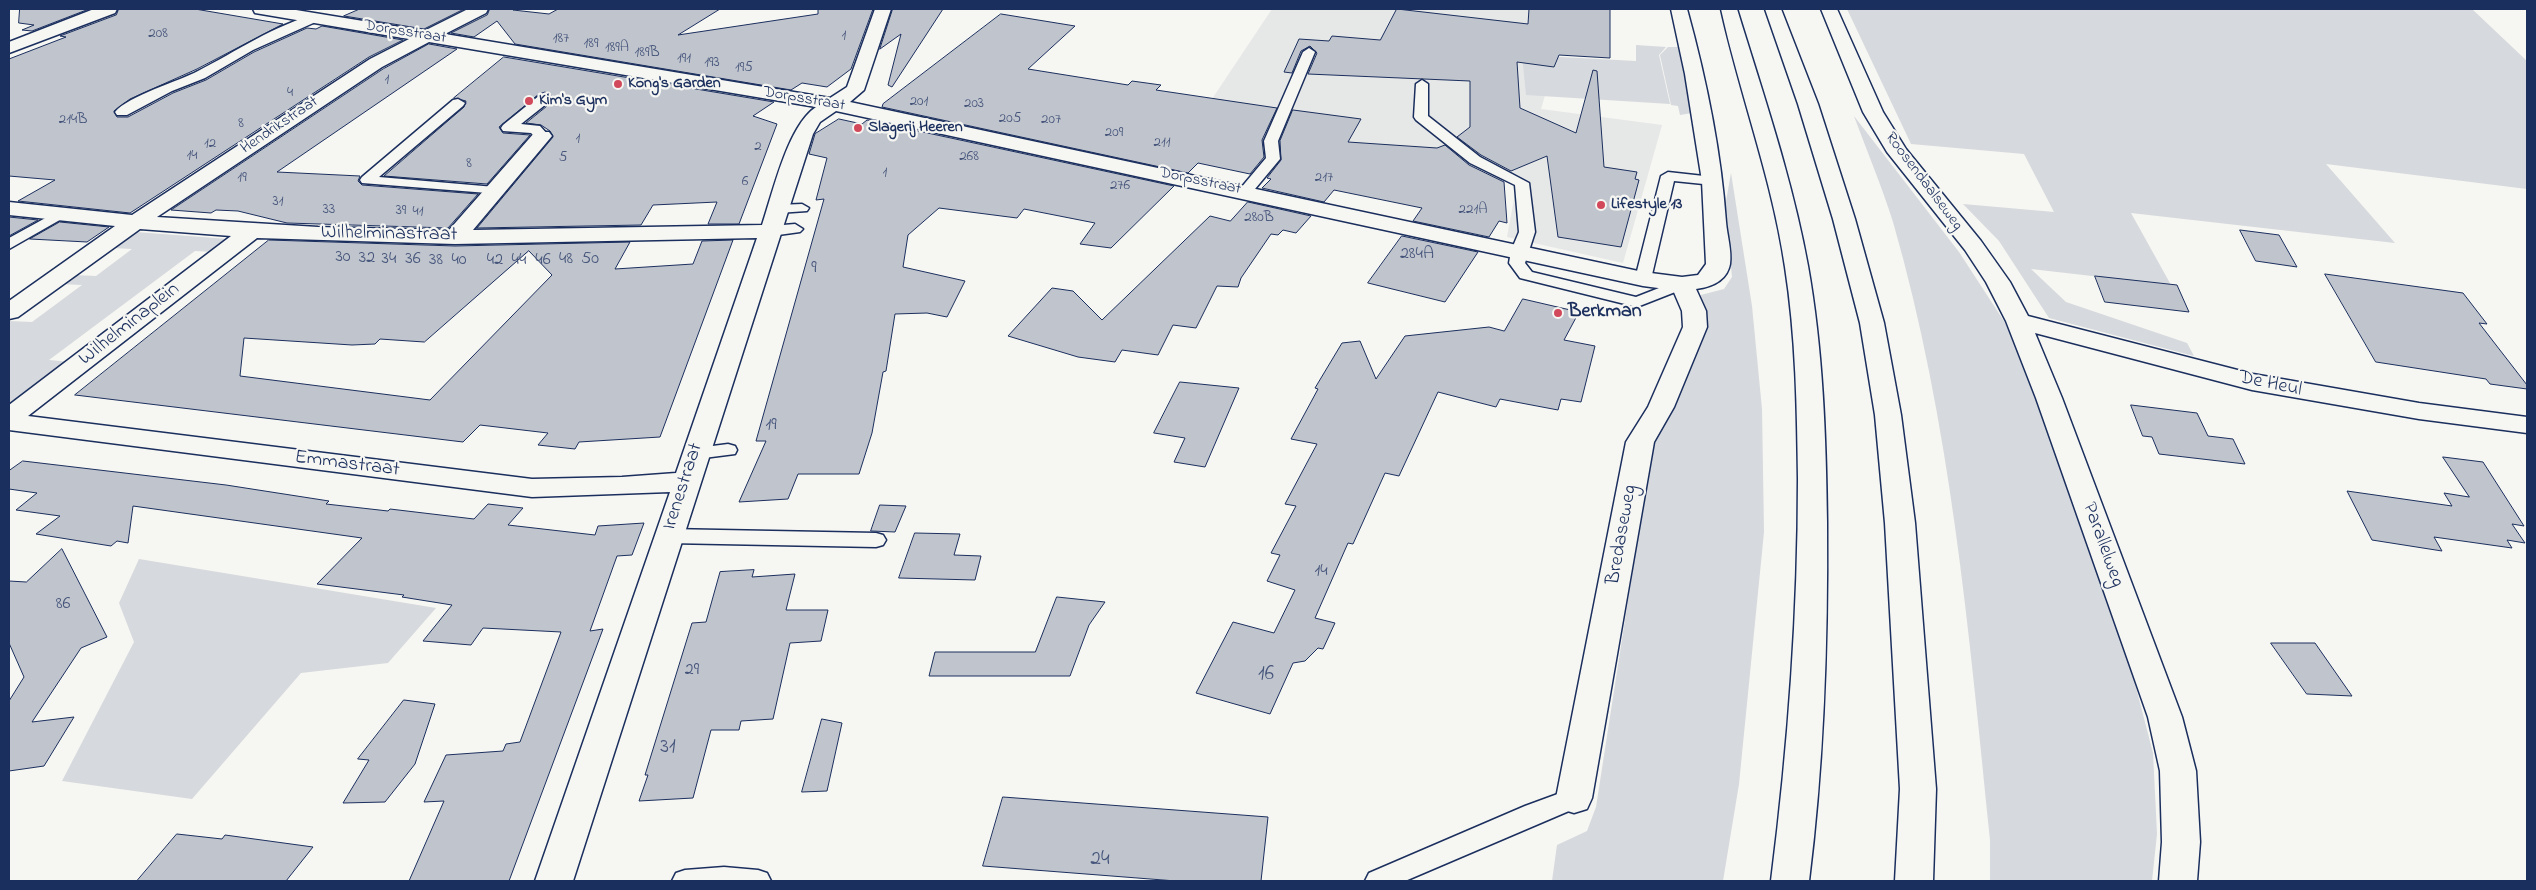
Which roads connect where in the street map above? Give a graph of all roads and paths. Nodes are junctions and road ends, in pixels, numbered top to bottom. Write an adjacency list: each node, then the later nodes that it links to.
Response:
1 (109, 9): 11 (main road)
2 (261, 9): 9 (main road, Dorpsstraat)
3 (480, 9): 10 (main road, Hendrikstraat)
4 (883, 9): 16 (main road, Irenestraat)
5 (1680, 9): 19 (main road)
6 (1729, 9): 46 (main road)
7 (1773, 9): 47 (main road)
8 (1829, 9): 33 (main road, Roosendaalseweg)
9 (316, 18): 10 (main road, Dorpsstraat); 17 (lane)
10 (425, 36): 16 (main road, Dorpsstraat); 25 (main road, Hendrikstraat)
11 (13, 44)
12 (1309, 52): 21 (lane)
13 (1422, 84): 29 (lane)
14 (545, 98): 18 (lane)
15 (458, 103): 20 (lane)
16 (832, 104): 21 (main road, Dorpsstraat); 24 (main road, Irenestraat)
17 (122, 112)
18 (542, 136): 20 (main road)
19 (1712, 181): 30 (lane); 31 (main road)
20 (495, 191): 27 (main road)
21 (1246, 192): 29 (main road, Dorpsstraat)
22 (9, 208): 23 (main road, Wilhelminastraat)
23 (60, 214): 25 (main road, Wilhelminastraat); 28 (lane)
24 (787, 219): 27 (main road, Wilhelminastraat); 37 (main road, Irenestraat)
25 (137, 221): 26 (main road, Wilhelminastraat); 32 (main road)
26 (252, 231): 27 (main road, Wilhelminastraat); 34 (main road, Wilhelminaplein)
27 (455, 237)
28 (9, 244)
29 (1519, 250): 30 (main road, Dorpsstraat); 31 (lane)
30 (1643, 279): 31 (main road, Dorpsstraat)
31 (1682, 284): 41 (main road, Bredaseweg)
32 (9, 312)
33 (2018, 321): 35 (main road, De Heul); 48 (main road, Parallelweg)
34 (9, 420): 38 (main road, Emmastraat)
35 (2527, 425)
36 (728, 450): 37 (lane)
37 (696, 453): 38 (main road, Irenestraat)
38 (686, 481): 39 (main road, Irenestraat)
39 (668, 536): 40 (lane); 42 (main road, Irenestraat)
40 (876, 540)
41 (1574, 798): 45 (lane)
42 (554, 881)
43 (685, 881): 44 (lane)
44 (758, 881)
45 (1378, 881)
46 (1790, 881)
47 (1914, 881)
48 (2178, 881)

